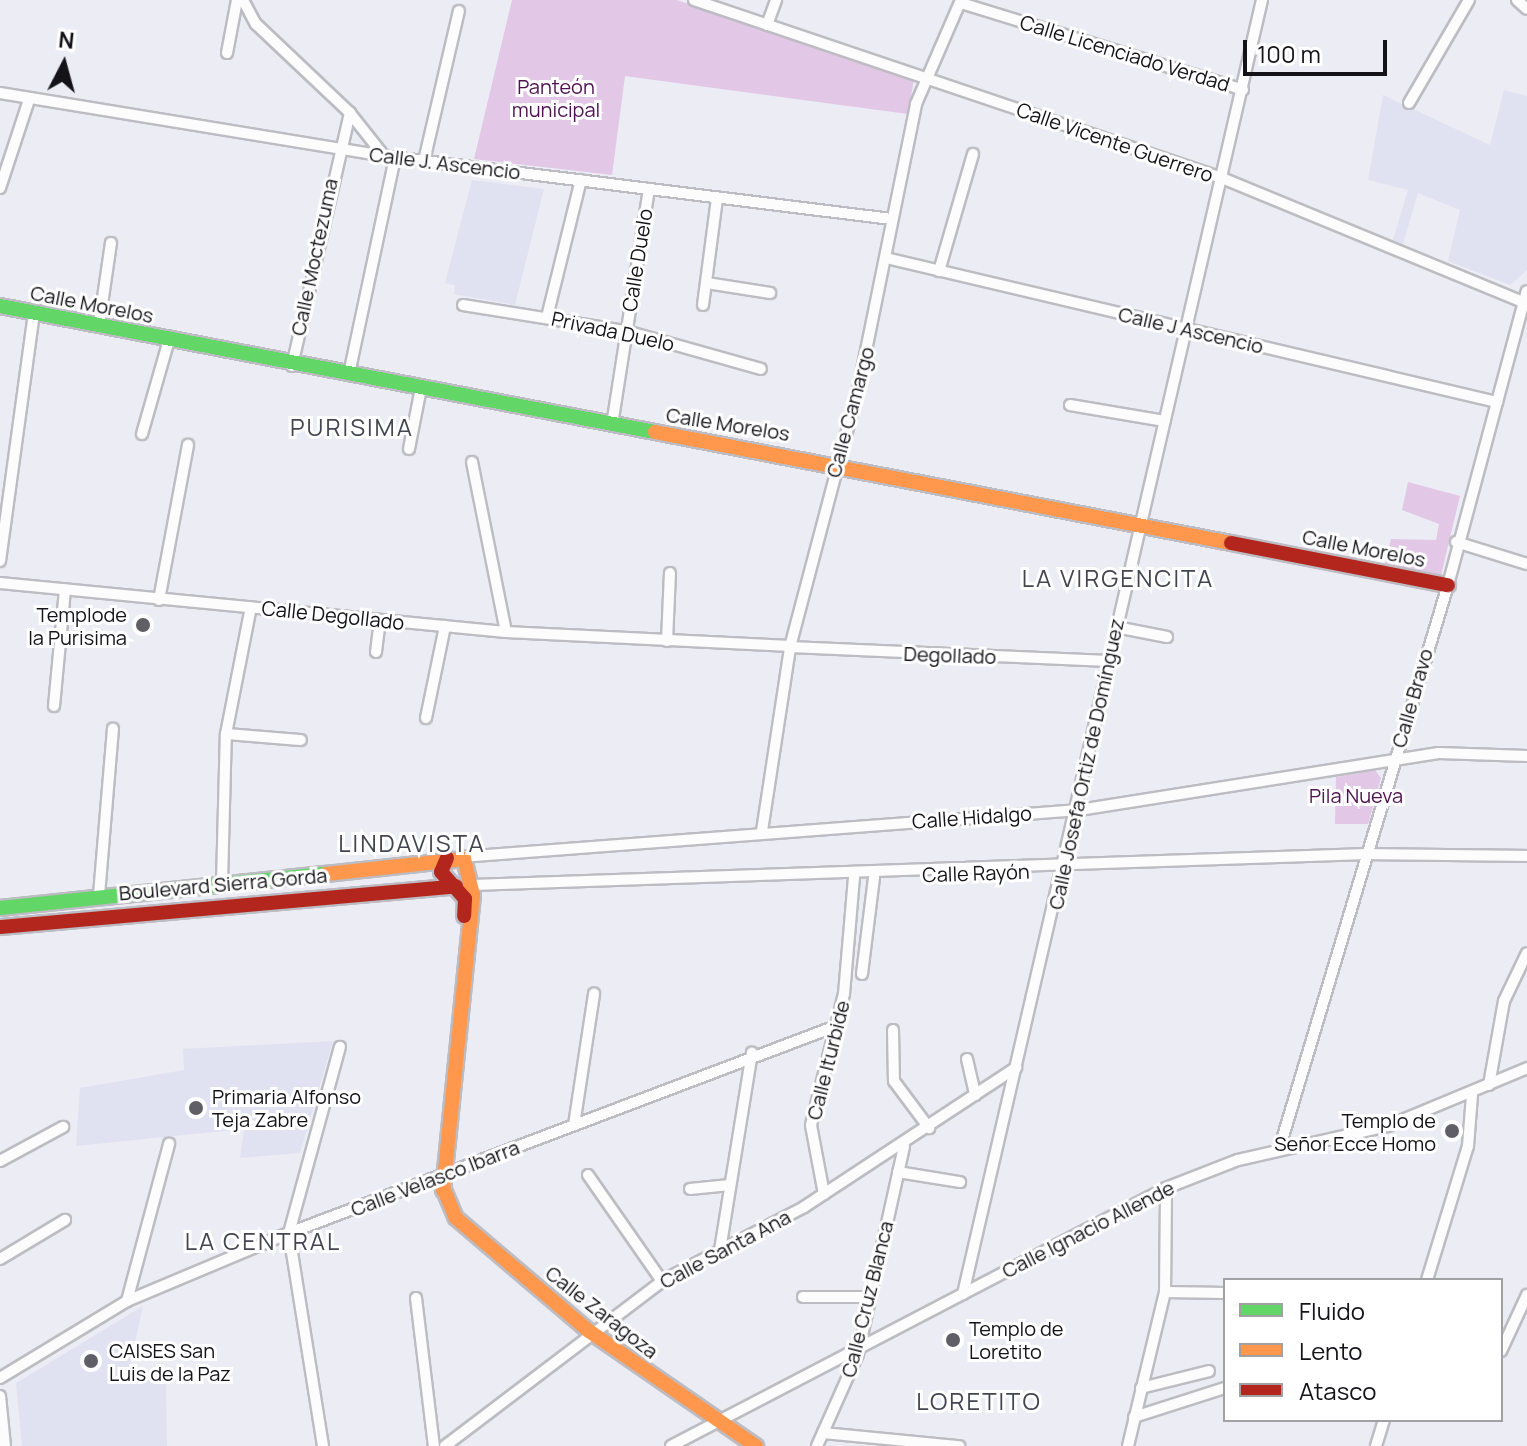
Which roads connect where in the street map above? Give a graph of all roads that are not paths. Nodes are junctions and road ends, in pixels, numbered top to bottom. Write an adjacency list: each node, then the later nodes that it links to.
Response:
1 (237, 0): 13 (street)
2 (243, 0): 19 (street)
3 (694, 0): 8 (street, Calle Vicente Guerrero)
4 (776, 0): 12 (street)
5 (1262, 0): 15 (street, Calle Josefa Ortiz de Domínguez)
6 (1469, 0): 18 (street)
7 (1517, 0): 10 (street)
8 (707, 2): 12 (street, Calle Vicente Guerrero)
9 (961, 2): 14 (street, Calle Camargo); 15 (street, Calle Licenciado Verdad)
10 (1527, 9)
11 (459, 11): 23 (street)
12 (767, 25): 14 (street, Calle Vicente Guerrero)
13 (227, 53)
14 (925, 78): 24 (street, Calle Vicente Guerrero); 29 (street, Calle Camargo)
15 (1243, 90): 24 (street, Calle Josefa Ortiz de Domínguez)
16 (0, 93): 17 (street, Calle J. Ascencio)
17 (29, 100): 20 (street, Calle J. Ascencio); 26 (street)
18 (1409, 103)
19 (350, 113): 20 (street, Calle Moctezuma); 22 (street)
20 (337, 148): 22 (street, Calle J. Ascencio); 45 (street, Calle Moctezuma)
21 (973, 154): 32 (street)
22 (390, 157): 23 (street, Calle J. Ascencio); 47 (street)
23 (424, 161): 25 (street, Calle J. Ascencio)
24 (1222, 178): 35 (street, Calle Vicente Guerrero); 42 (street, Calle Josefa Ortiz de Domínguez)
25 (581, 180): 27 (street, Calle J. Ascencio); 40 (street)
26 (0, 188)
27 (649, 189): 28 (street, Calle J. Ascencio); 43 (street, Calle Duelo)
28 (717, 198): 29 (street, Calle J. Ascencio); 33 (street)
29 (891, 219): 31 (street, Calle Camargo)
30 (111, 243): 41 (street)
31 (886, 258): 32 (street, Calle J Ascencio); 57 (street, Calle Camargo)
32 (939, 271): 42 (street, Calle J Ascencio)
33 (707, 283): 34 (street); 37 (street)
34 (770, 293)
35 (1526, 299): 49 (street, Calle Bravo)
36 (463, 305): 40 (street, Privada Duelo)
37 (703, 305)
38 (0, 306): 39 (street, Calle Morelos)
39 (34, 312): 41 (street, Calle Morelos); 60 (street)
40 (547, 317): 43 (street, Privada Duelo)
41 (99, 325): 44 (street, Calle Morelos)
42 (1185, 330): 49 (street, Calle J Ascencio); 51 (street, Calle Josefa Ortiz de Domínguez)
43 (626, 331): 46 (street, Privada Duelo); 52 (street, Calle Duelo)
44 (169, 340): 45 (street, Calle Morelos); 53 (street)
45 (292, 366): 47 (street, Calle Morelos)
46 (761, 369)
47 (349, 374): 48 (street, Calle Morelos)
48 (421, 388): 52 (street, Calle Morelos); 55 (street)
49 (1497, 402): 59 (street, Calle Bravo)
50 (1070, 405): 51 (street)
51 (1165, 421): 58 (street, Calle Josefa Ortiz de Domínguez)
52 (612, 425): 57 (street, Calle Morelos)
53 (142, 434)
54 (188, 445): 66 (street)
55 (409, 449)
56 (472, 462): 71 (street)
57 (836, 462): 58 (street, Calle Morelos); 74 (street, Calle Camargo)
58 (1138, 523): 64 (street, Calle Morelos); 70 (street, Calle Josefa Ortiz de Domínguez)
59 (1456, 542): 61 (street, Calle Morelos); 64 (street, Calle Bravo)
60 (0, 561)
61 (1527, 564)
62 (670, 573): 73 (street)
63 (0, 583): 65 (street, Calle Degollado)
64 (1448, 585): 83 (street, Calle Bravo)
65 (65, 590): 66 (street, Calle Degollado); 77 (street)
66 (159, 600): 67 (street, Calle Degollado)
67 (251, 607): 68 (street, Calle Degollado); 80 (street)
68 (380, 621): 69 (street, Calle Degollado); 75 (street)
69 (445, 626): 71 (street, Calle Degollado); 78 (street)
70 (1116, 627): 72 (street); 76 (street, Calle Josefa Ortiz de Domínguez)
71 (506, 632): 73 (street, Calle Degollado)
72 (1167, 637)
73 (667, 641): 74 (street, Degollado)
74 (791, 646): 76 (street, Degollado); 85 (street, Calle Camargo)
75 (376, 652)
76 (1109, 661): 84 (street, Calle Josefa Ortiz de Domínguez)
77 (54, 706)
78 (426, 718)
79 (113, 729): 98 (street)
80 (226, 734): 81 (street); 94 (street)
81 (301, 740)
82 (1527, 756): 83 (street, Calle Hidalgo)
83 (1394, 762): 84 (street, Calle Hidalgo); 86 (street, Calle Bravo)
84 (1079, 810): 85 (street, Calle Hidalgo); 90 (street, Calle Josefa Ortiz de Domínguez)
85 (762, 831): 88 (street, Calle Hidalgo)
86 (1366, 854): 87 (street, Calle Rayón); 90 (street, Calle Rayón); 120 (street, Calle Bravo)
87 (1527, 856)
88 (454, 858): 89 (street, Boulevard Sierra Gorda); 95 (street); 96 (street)
89 (415, 862): 93 (street, Boulevard Sierra Gorda); 97 (street)
90 (1065, 870): 92 (street, Calle Rayón); 110 (street, Calle Josefa Ortiz de Domínguez)
91 (854, 877): 92 (street, Calle Rayón); 95 (street, Calle Rayón); 105 (street, Calle Iturbide)
92 (874, 877): 103 (street)
93 (255, 879): 94 (street, Boulevard Sierra Gorda); 99 (street)
94 (222, 882): 98 (street, Boulevard Sierra Gorda)
95 (472, 885): 96 (street, Boulevard Sierra Gorda); 124 (street)
96 (450, 887): 97 (street, Boulevard Sierra Gorda); 124 (street)
97 (417, 889): 99 (street, Boulevard Sierra Gorda)
98 (99, 895): 100 (street, Boulevard Sierra Gorda)
99 (258, 899): 101 (street, Boulevard Sierra Gorda)
100 (0, 908)
101 (0, 927)
102 (1527, 953): 112 (street)
103 (862, 974)
104 (594, 994): 115 (street)
105 (839, 1025): 108 (street, Calle Velasco Ibarra); 129 (street, Calle Iturbide)
106 (893, 1030): 117 (street)
107 (340, 1047): 131 (street)
108 (752, 1053): 115 (street, Calle Velasco Ibarra); 126 (street)
109 (967, 1059): 113 (street)
110 (1016, 1068): 113 (street, Calle Santa Ana); 138 (street, Calle Josefa Ortiz de Domínguez)
111 (1527, 1068): 112 (street, Calle Ignacio Allende)
112 (1489, 1085): 114 (street, Calle Ignacio Allende)
113 (975, 1095): 117 (street, Calle Santa Ana)
114 (1472, 1095): 120 (street, Calle Ignacio Allende); 134 (street)
115 (574, 1125): 124 (street, Calle Velasco Ibarra)
116 (63, 1127): 121 (street)
117 (929, 1128): 119 (street, Calle Santa Ana)
118 (169, 1144): 143 (street)
119 (904, 1146): 122 (street, Calle Cruz Blanca); 129 (street, Calle Santa Ana)
120 (1279, 1150): 127 (street, Calle Ignacio Allende)
121 (0, 1161)
122 (898, 1172): 125 (street); 141 (street, Calle Cruz Blanca)
123 (588, 1175): 135 (street)
124 (443, 1180): 131 (street, Calle Velasco Ibarra); 144 (street, Calle Zaragoza)
125 (960, 1182)
126 (730, 1185): 128 (street); 132 (street)
127 (1166, 1188): 136 (street); 138 (street, Calle Ignacio Allende)
128 (690, 1189)
129 (824, 1194): 132 (street, Calle Santa Ana)
130 (65, 1220): 133 (street)
131 (289, 1233): 143 (street, Calle Velasco Ibarra); 157 (street)
132 (720, 1250): 135 (street, Calle Santa Ana)
133 (0, 1259)
134 (1428, 1278)
135 (662, 1281): 144 (street, Calle Santa Ana)
136 (1165, 1292): 137 (street); 149 (street)
137 (1223, 1293)
138 (963, 1294): 146 (street, Calle Ignacio Allende)
139 (1527, 1295): 145 (street)
140 (803, 1297): 141 (street)
141 (869, 1297): 146 (street, Calle Cruz Blanca)
142 (416, 1298): 158 (street)
143 (127, 1301): 148 (street, Calle Velasco Ibarra)
144 (589, 1331): 154 (street, Calle Zaragoza); 159 (street, Calle Santa Ana)
145 (1503, 1347)
146 (858, 1354): 154 (street, Calle Ignacio Allende); 155 (street, Calle Cruz Blanca)
147 (1209, 1371): 149 (street)
148 (0, 1378)
149 (1141, 1388): 152 (street)
150 (1223, 1389): 152 (street)
151 (0, 1396): 156 (street)
152 (1134, 1417): 164 (street)
153 (1383, 1422): 165 (street)
154 (716, 1424): 160 (street, Calle Ignacio Allende); 161 (street, Calle Zaragoza)
155 (823, 1433): 162 (street, Calle Cruz Blanca); 163 (street)
156 (5, 1446)
157 (323, 1446)
158 (434, 1446)
159 (445, 1446)
160 (671, 1446)
161 (756, 1446)
162 (817, 1446)
163 (959, 1446)
164 (1128, 1446)
165 (1376, 1446)

